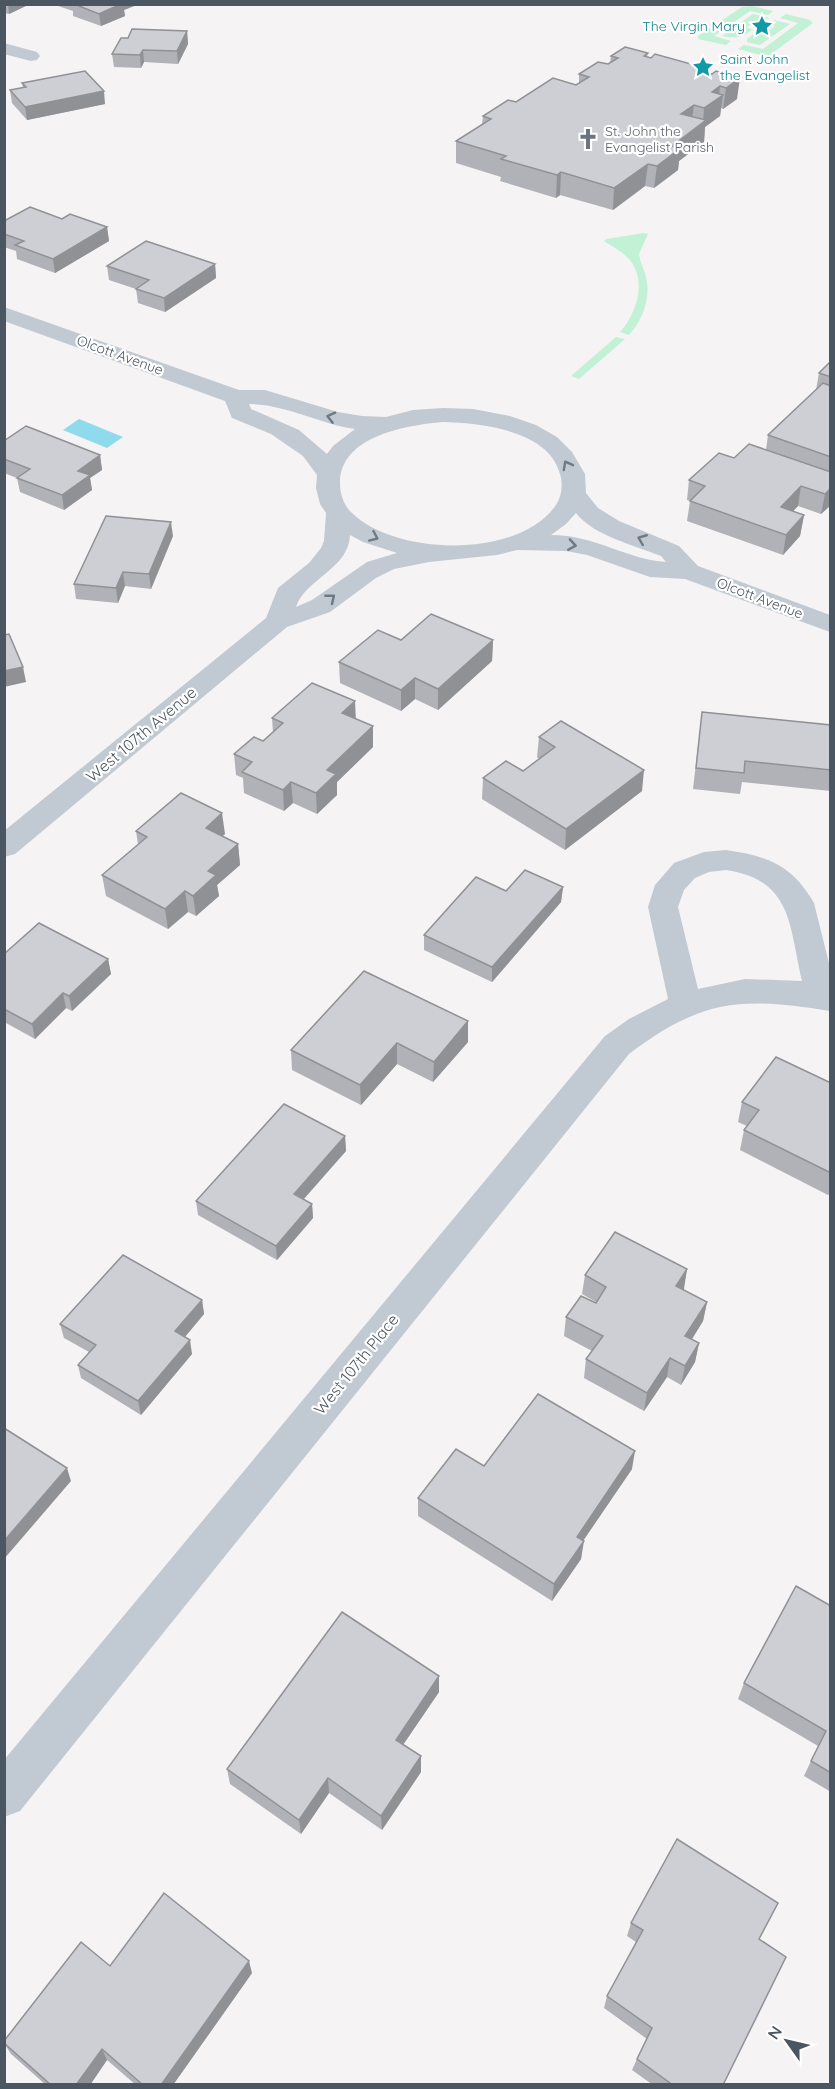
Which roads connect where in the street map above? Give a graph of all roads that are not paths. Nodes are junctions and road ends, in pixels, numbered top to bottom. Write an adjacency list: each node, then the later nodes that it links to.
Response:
1 (4, 48): 2 (street)
2 (31, 56)
3 (4, 313): 4 (street, Olcott Avenue)
4 (236, 397): 5 (street, Olcott Avenue, one-way to 4); 6 (street)
5 (389, 424): 6 (street); 7 (street, one-way to 5)
6 (328, 474): 8 (street)
7 (573, 493): 9 (street); 11 (street, Olcott Avenue, one-way to 7)
8 (338, 513): 10 (street, one-way to 10); 14 (street)
9 (514, 543): 10 (street); 11 (street, Olcott Avenue, one-way to 11)
10 (441, 552): 14 (street, West 107th Avenue, one-way to 10)
11 (689, 571): 13 (street, Olcott Avenue)
12 (831, 594): 13 (street)
13 (821, 620)
14 (278, 621): 15 (street, West 107th Avenue)
15 (4, 847)
16 (826, 998): 17 (street, West 107th Place); 17 (street)
17 (685, 1003): 18 (street, West 107th Place)
18 (4, 1795)

